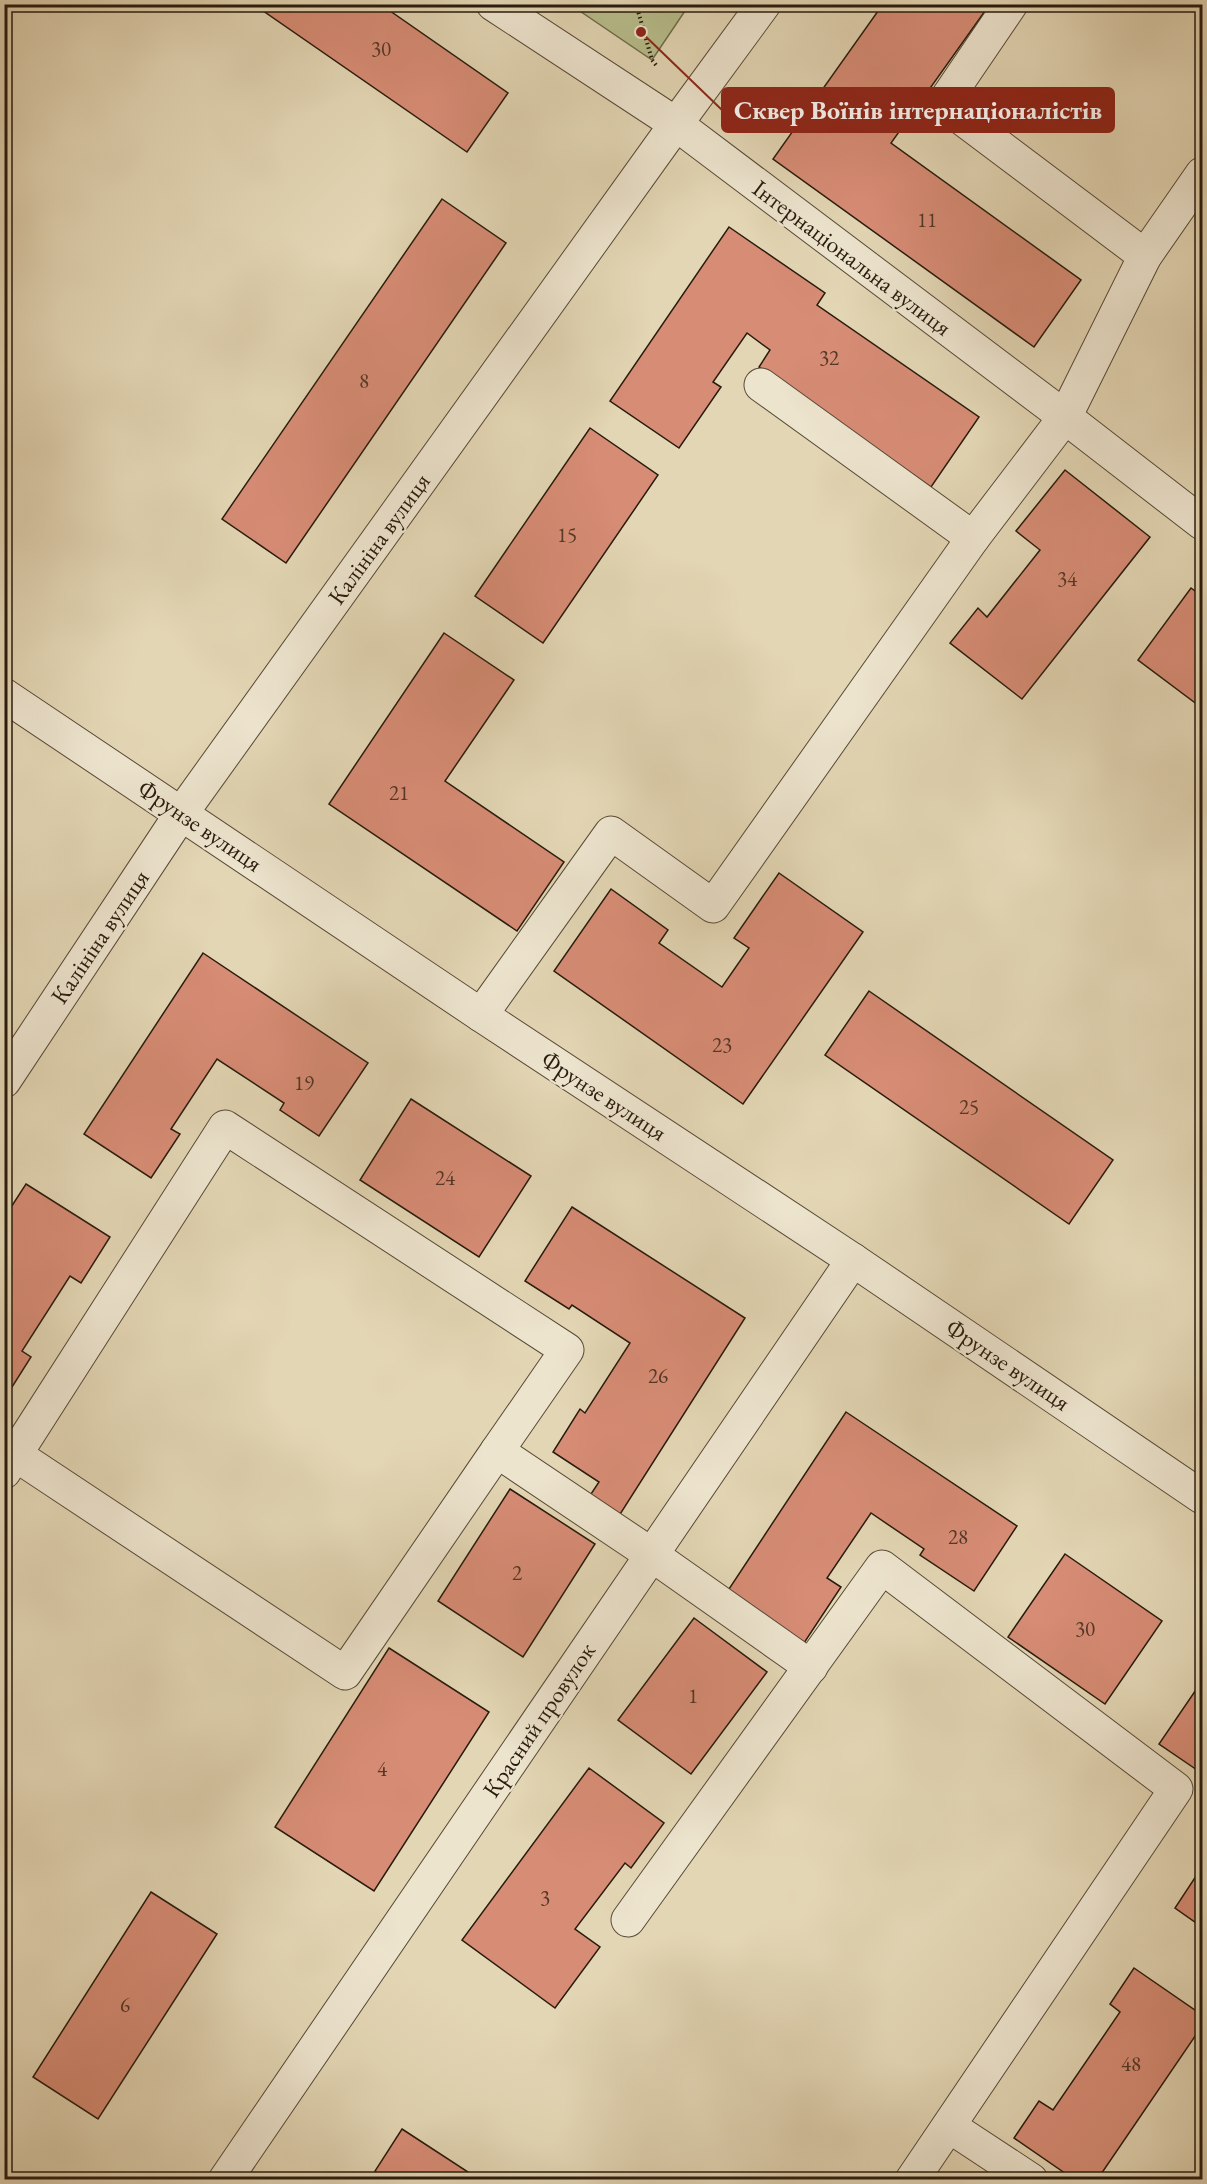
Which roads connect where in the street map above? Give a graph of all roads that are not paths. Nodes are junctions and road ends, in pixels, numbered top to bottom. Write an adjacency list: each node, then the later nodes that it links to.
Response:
1 (493, 4): 4 (street, Інтернаціональна вулиця)
2 (764, 4): 4 (street, Калініна вулиця)
3 (1011, 4): 6 (street)
4 (676, 124): 8 (street, Інтернаціональна вулиця); 12 (street, Калініна вулиця)
5 (1203, 174): 6 (street)
6 (1145, 256): 8 (street)
7 (761, 385): 10 (street)
8 (1065, 417): 9 (street, Інтернаціональна вулиця); 10 (street)
9 (1203, 523)
10 (974, 538): 13 (street)
11 (4, 695): 12 (street, Фрунзе вулиця)
12 (181, 814): 13 (street, Фрунзе вулиця); 14 (street, Калініна вулиця)
13 (481, 1014): 15 (street, Фрунзе вулиця)
14 (4, 1081)
15 (853, 1260): 18 (street, Фрунзе вулиця); 19 (street, Красний провулок)
16 (497, 1451): 17 (street); 17 (street); 19 (street)
17 (8, 1458)
18 (1203, 1497)
19 (652, 1555): 20 (street); 23 (street, Красний провулок)
20 (811, 1667): 21 (street); 22 (street)
21 (628, 1920)
22 (949, 2126): 24 (street); 25 (street)
23 (225, 2180)
24 (912, 2180)
25 (1031, 2180)

